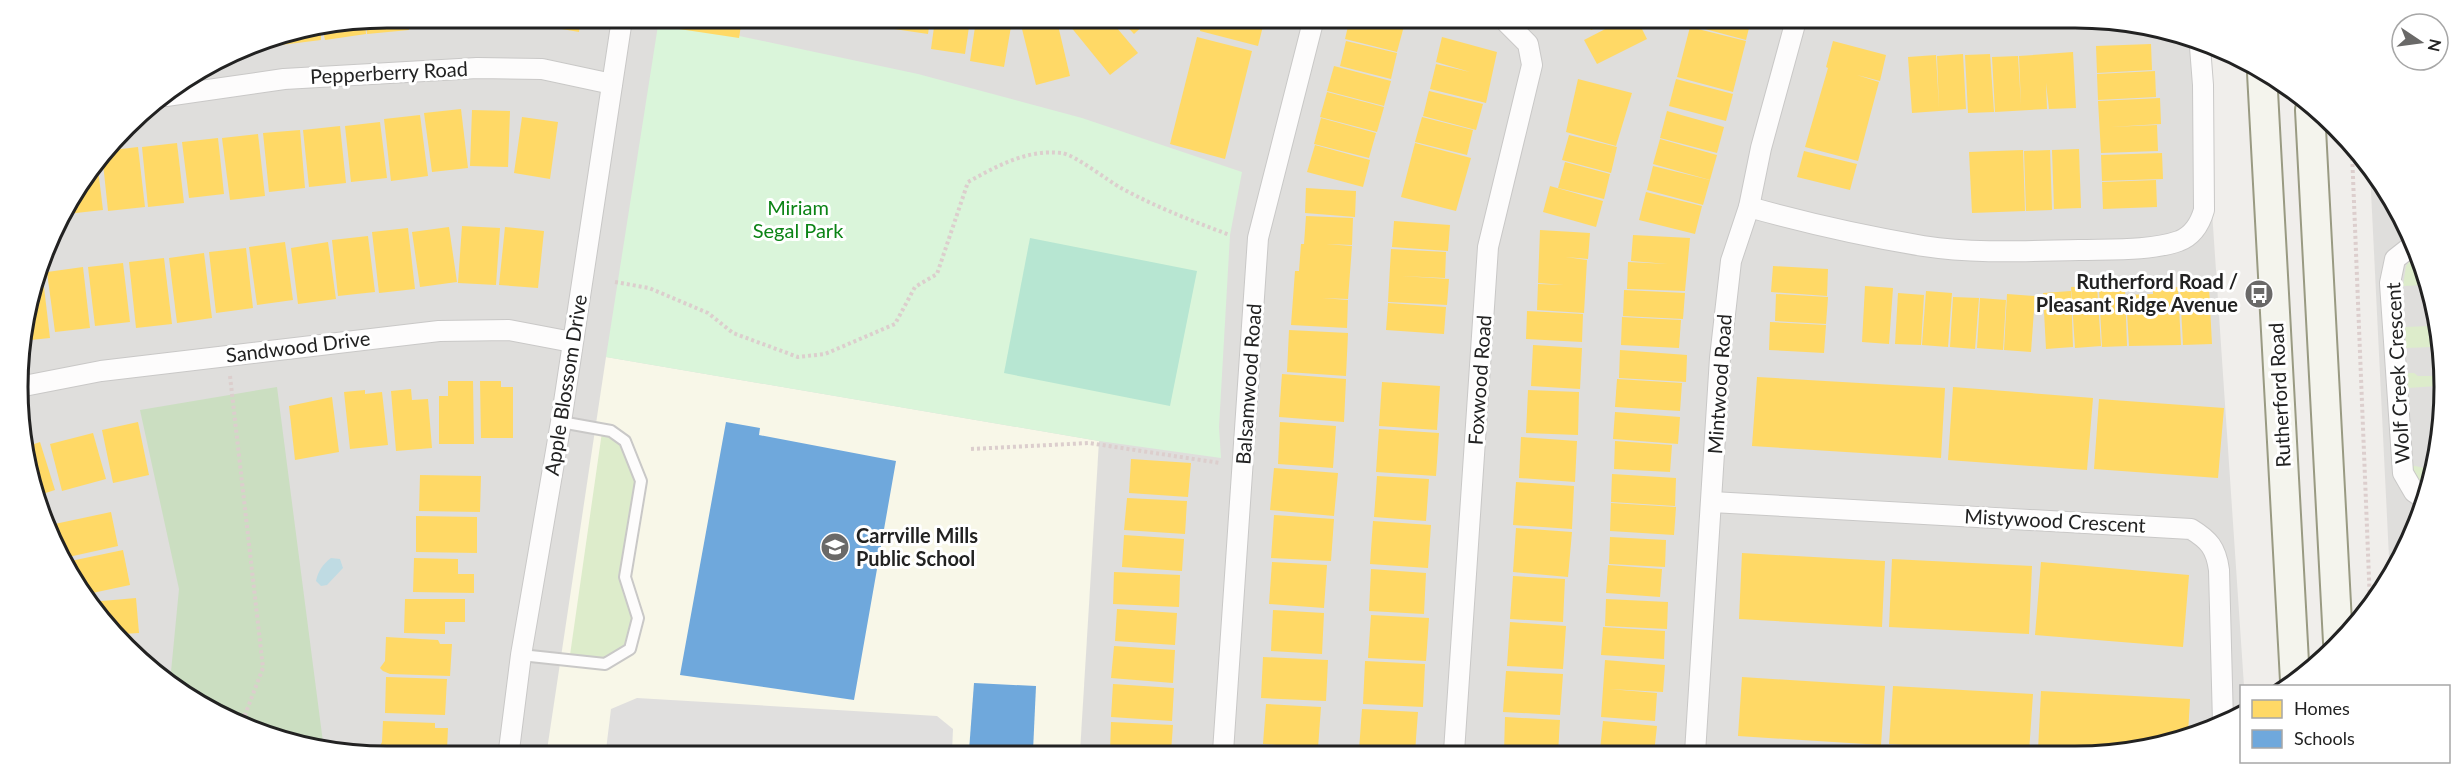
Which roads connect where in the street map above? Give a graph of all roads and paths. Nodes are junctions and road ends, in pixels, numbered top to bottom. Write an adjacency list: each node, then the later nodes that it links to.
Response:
1 (621, 28): 7 (street, Apple Blossom Drive)
2 (1311, 28): 30 (street, Balsamwood Road)
3 (1513, 28): 31 (street, Foxwood Road)
4 (1794, 28): 11 (street, Mintwood Road)
5 (2200, 52): 11 (street)
6 (2262, 82): 26 (main road, Rutherford Road)
7 (612, 84): 8 (street, Pepperberry Road); 15 (street, Apple Blossom Drive)
8 (182, 94)
9 (2310, 117): 24 (main road)
10 (2352, 161): 23 (path)
11 (1749, 207): 22 (street, Mintwood Road)
12 (1230, 235): 14 (path)
13 (2406, 250): 21 (street, Wolf Creek Crescent)
14 (615, 282)
15 (572, 342): 17 (street, Sandwood Drive); 18 (street, Apple Blossom Drive)
16 (230, 376): 28 (path)
17 (28, 385)
18 (561, 422): 25 (street, Apple Blossom Drive); 25 (lane)
19 (970, 449): 20 (path)
20 (1220, 463)
21 (2417, 494)
22 (1712, 502): 27 (street, Mistywood Crescent); 32 (street, Mintwood Road)
23 (2370, 592)
24 (2337, 631)
25 (521, 655): 29 (street, Apple Blossom Drive)
26 (2294, 671)
27 (2223, 714)
28 (244, 716)
29 (510, 746)
30 (1223, 746)
31 (1454, 746)
32 (1695, 746)

